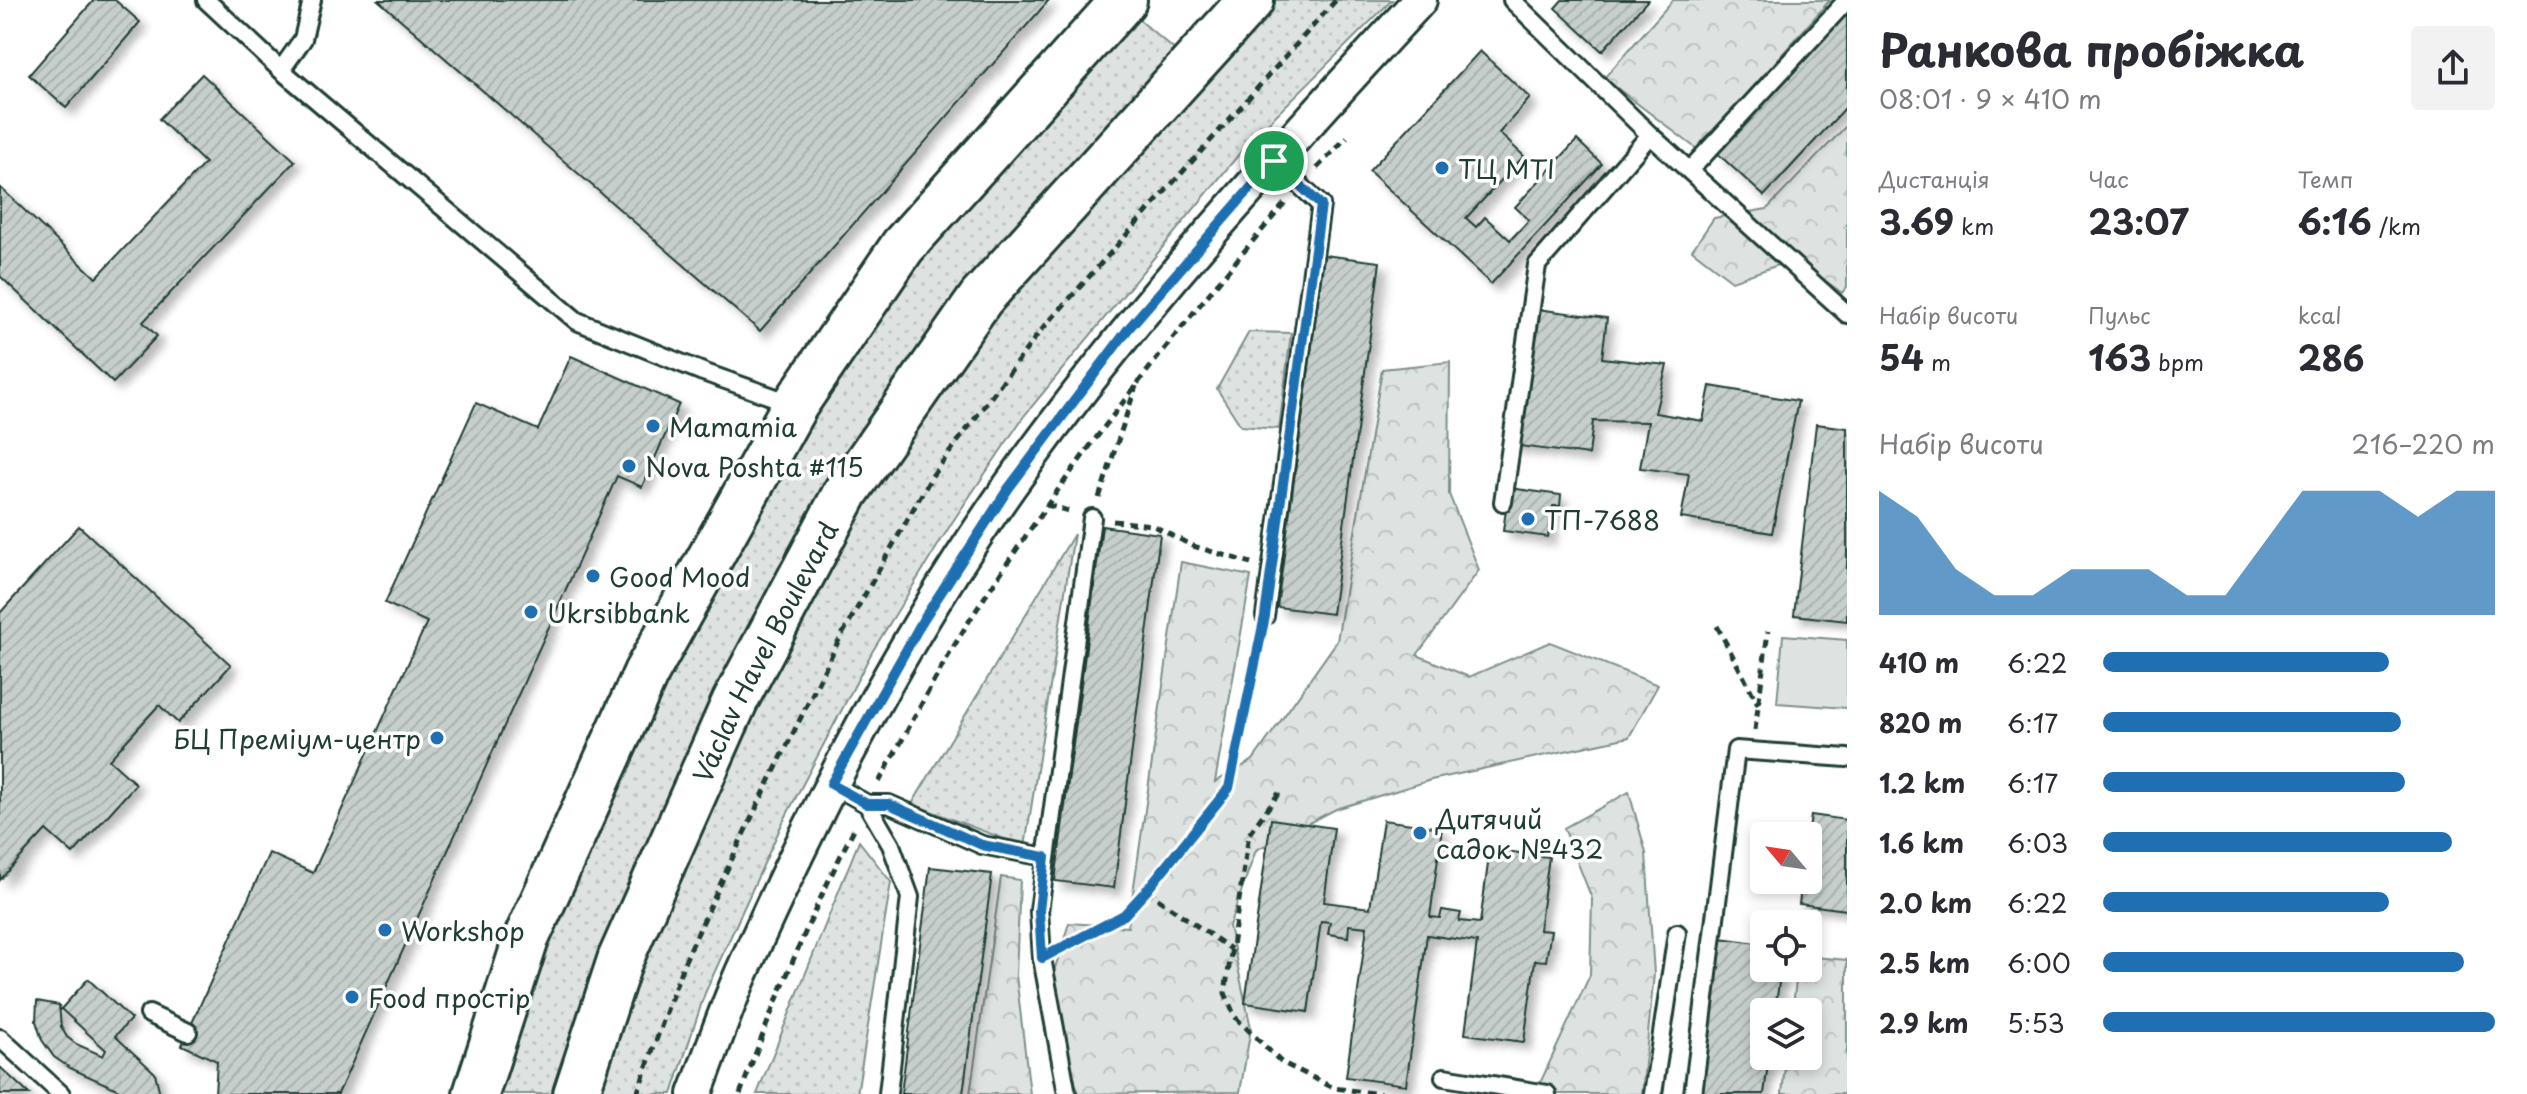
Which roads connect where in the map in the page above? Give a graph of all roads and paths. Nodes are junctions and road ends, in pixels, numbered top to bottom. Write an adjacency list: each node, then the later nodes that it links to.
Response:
1 (206, 0): 8 (lane)
2 (312, 0): 8 (lane)
3 (1124, 0): 16 (street)
4 (1420, 0): 11 (street)
5 (1512, 0): 9 (lane)
6 (1847, 0): 12 (lane)
7 (1242, 3): 41 (street, Václav Havel Boulevard)
8 (281, 70): 16 (lane)
9 (1650, 135): 12 (lane); 17 (lane)
10 (1347, 137): 13 (path)
11 (1274, 161): 13 (lane); 27 (street)
12 (1690, 170): 14 (lane)
13 (1300, 186): 15 (path); 20 (lane)
14 (1847, 314)
15 (1137, 382): 18 (path); 19 (path)
16 (795, 405): 40 (street)
17 (1503, 502)
18 (1047, 505): 19 (path); 29 (path)
19 (1092, 518): 20 (path); 30 (lane)
20 (1271, 569): 21 (lane)
21 (1265, 616): 31 (path)
22 (1717, 626): 24 (path)
23 (1768, 631): 24 (path)
24 (1758, 705): 25 (path)
25 (1752, 751): 26 (lane); 49 (lane)
26 (1847, 758)
27 (831, 784): 29 (lane); 42 (street)
28 (1279, 793): 33 (path)
29 (867, 804): 30 (lane); 43 (path); 44 (lane)
30 (1045, 857): 34 (lane)
31 (1146, 891): 33 (path); 34 (path)
32 (1677, 933): 48 (lane)
33 (1231, 949): 46 (path)
34 (1042, 958): 45 (lane)
35 (149, 1014): 36 (lane)
36 (188, 1032)
37 (0, 1038): 39 (lane)
38 (1444, 1077): 47 (lane)
39 (61, 1094)
40 (476, 1094)
41 (576, 1094)
42 (695, 1094)
43 (740, 1094)
44 (888, 1094)
45 (1067, 1094)
46 (1381, 1094)
47 (1547, 1094)
48 (1653, 1094)
49 (1693, 1094)

